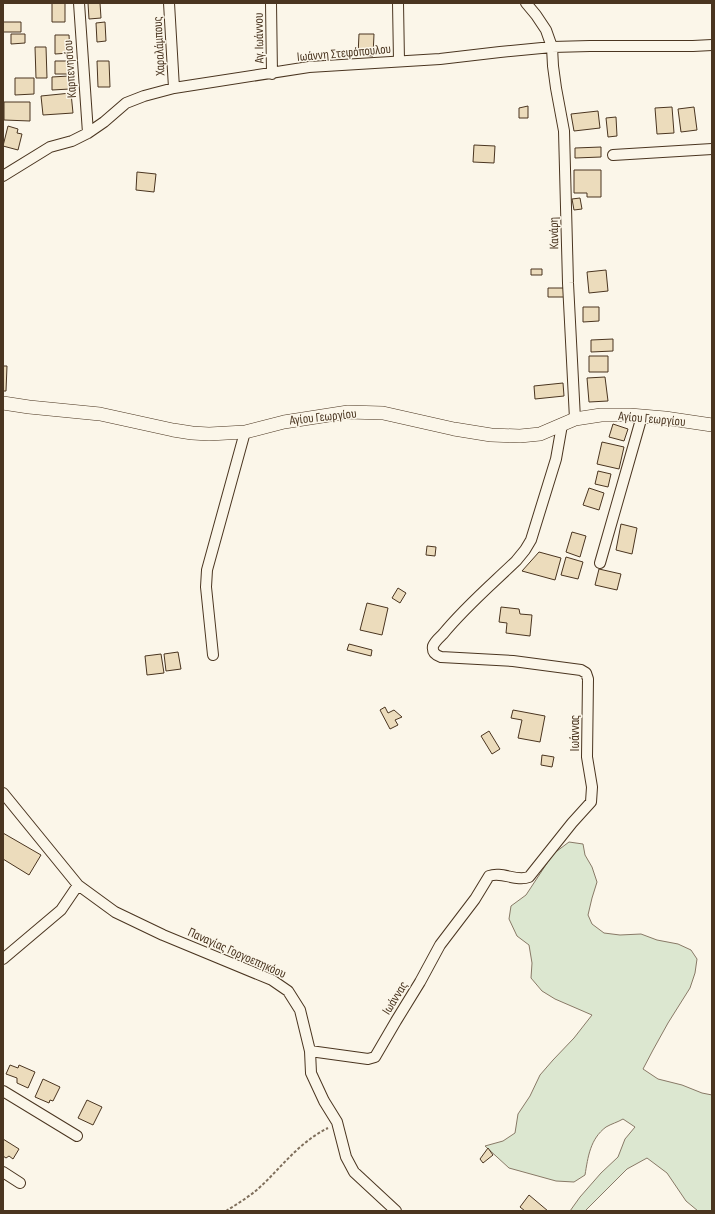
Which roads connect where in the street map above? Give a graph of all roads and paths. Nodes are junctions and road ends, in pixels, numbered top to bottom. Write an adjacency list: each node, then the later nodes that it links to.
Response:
1 (79, 3): 11 (street, Καρπενησίου)
2 (169, 3): 10 (street, Χαραλάμπους)
3 (272, 3): 9 (street, Αγ. Ιωάννου)
4 (398, 3): 8 (street)
5 (526, 3): 7 (street, Κανάρη)
6 (712, 45): 7 (street, Ιωάννη Στεφόπουλου)
7 (552, 47): 8 (street, Ιωάννη Στεφόπουλου); 17 (street, Κανάρη)
8 (399, 61): 9 (street, Ιωάννη Στεφόπουλου)
9 (272, 74): 10 (street, Ιωάννη Στεφόπουλου)
10 (174, 88): 11 (street, Ιωάννη Στεφόπουλου)
11 (88, 134): 14 (street, Ιωάννη Στεφόπουλου)
12 (712, 149): 13 (street)
13 (613, 155)
14 (3, 176)
15 (3, 403): 20 (street, Αγίου Γεωργίου)
16 (642, 416): 17 (street, Αγίου Γεωργίου); 19 (street, Αγίου Γεωργίου); 21 (street)
17 (575, 419): 18 (street, Αγίου Γεωργίου)
18 (562, 425): 20 (street, Αγίου Γεωργίου); 26 (street, Ιωάννας)
19 (712, 425)
20 (245, 432): 22 (street)
21 (600, 563)
22 (213, 655)
23 (3, 793): 24 (street, Παναγίας Γοργοεπηκόου)
24 (78, 885): 25 (street); 26 (street, Παναγίας Γοργοεπηκόου)
25 (3, 959)
26 (310, 1051): 28 (street, Παναγίας Γοργοεπηκόου)
27 (3, 1091): 29 (street)
28 (337, 1122): 32 (path); 33 (street, Παναγίας Γοργοεπηκόου)
29 (77, 1136)
30 (3, 1172): 31 (street)
31 (20, 1183)
32 (226, 1211)
33 (396, 1211)

